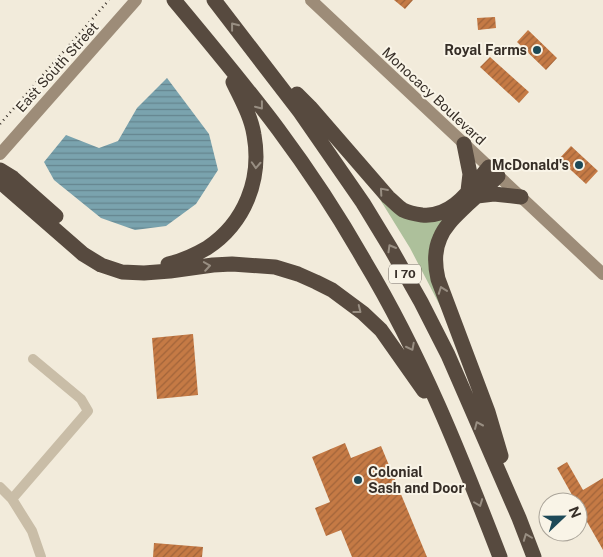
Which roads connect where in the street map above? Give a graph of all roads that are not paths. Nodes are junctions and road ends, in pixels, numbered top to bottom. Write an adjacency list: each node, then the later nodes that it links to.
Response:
1 (136, 0): 8 (main road, East South Street)
2 (174, 0): 6 (highway, I 70)
3 (214, 0): 5 (highway, I 70, one-way to 3)
4 (311, 0): 7 (main road, Monocacy Boulevard)
5 (255, 52): 12 (highway, one-way to 5); 19 (highway, I 70, one-way to 5)
6 (219, 54): 9 (highway, one-way to 9); 16 (highway, I 70, one-way to 16)
7 (464, 144): 10 (main road, Monocacy Boulevard); 12 (highway)
8 (0, 154)
9 (0, 170)
10 (493, 172): 12 (highway); 13 (main road, Monocacy Boulevard)
11 (0, 179): 16 (highway, one-way to 16)
12 (472, 194): 13 (highway); 19 (highway, one-way to 12)
13 (521, 197): 14 (main road, Monocacy Boulevard)
14 (603, 274)
15 (33, 359): 18 (street)
16 (447, 426): 21 (highway, I 70, one-way to 21)
17 (0, 487): 18 (street)
18 (12, 499): 20 (street)
19 (519, 518): 22 (highway, I 70, one-way to 19)
20 (41, 557)
21 (500, 557)
22 (534, 557)

